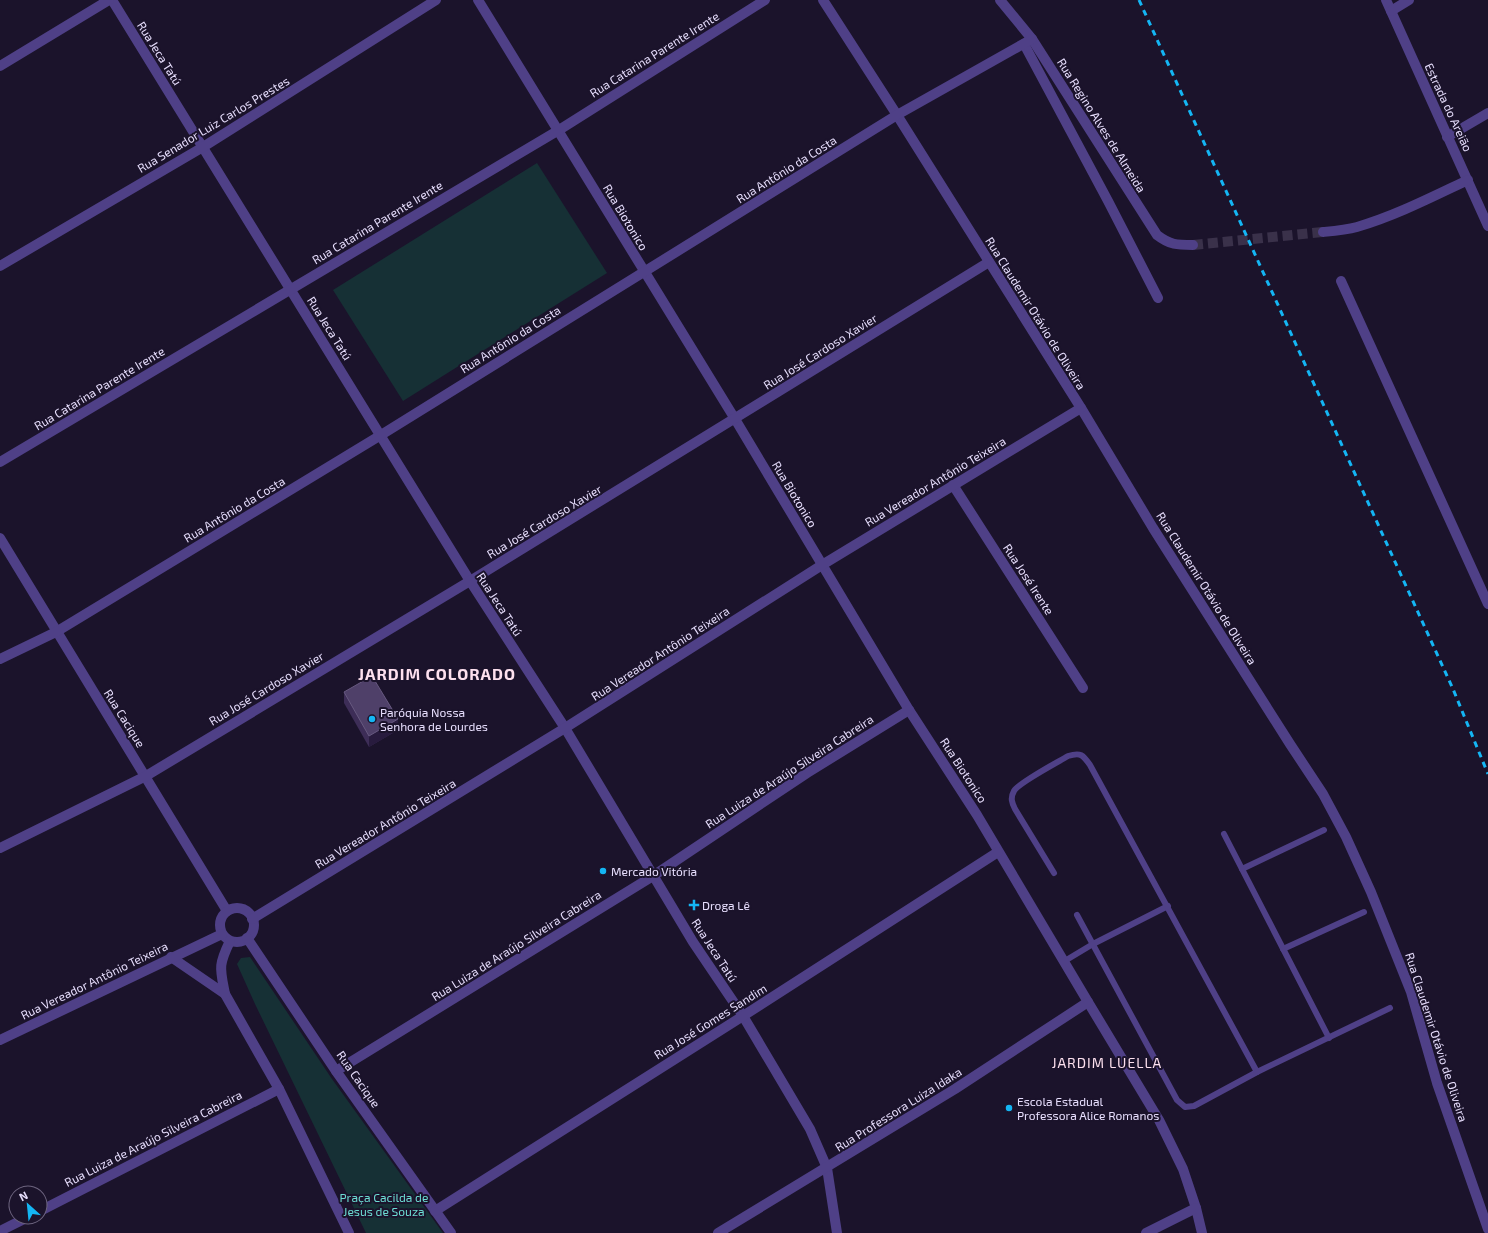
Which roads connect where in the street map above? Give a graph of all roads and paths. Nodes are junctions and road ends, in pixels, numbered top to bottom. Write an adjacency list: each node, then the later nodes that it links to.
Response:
1 (108, 0): 12 (street)
2 (112, 0): 17 (street, Rua Jeca Tatú)
3 (436, 0): 17 (street, Rua Senador Luiz Carlos Prestes)
4 (478, 0): 15 (street, Rua Biotonico)
5 (765, 0): 15 (street, Rua Catarina Parente Irente)
6 (823, 0): 14 (street, Rua Claudemir Otávio de Oliveira)
7 (1000, 0): 11 (street, Rua Regino Alves de Almeida)
8 (1386, 0): 10 (street, Estrada do Areião)
9 (1409, 0): 10 (street)
10 (1391, 11): 16 (street, Estrada do Areião)
11 (1028, 41): 14 (street, Rua Antônio da Costa); 21 (street, Rua Regino Alves de Almeida); 27 (street)
12 (0, 66)
13 (1488, 113): 16 (street)
14 (897, 115): 22 (street, Rua Claudemir Otávio de Oliveira); 24 (street, Rua Antônio da Costa)
15 (559, 130): 24 (street, Rua Biotonico); 26 (street, Rua Catarina Parente Irente)
16 (1448, 137): 18 (street, Estrada do Areião)
17 (203, 147): 23 (street, Rua Senador Luiz Carlos Prestes); 26 (street, Rua Jeca Tatú)
18 (1468, 180): 19 (street, Estrada do Areião); 20 (street)
19 (1488, 226)
20 (1323, 232)
21 (1193, 245)
22 (989, 262): 28 (street, Rua Claudemir Otávio de Oliveira); 29 (street, Rua José Cardoso Xavier)
23 (0, 266)
24 (644, 272): 29 (street, Rua Biotonico); 30 (street, Rua Antônio da Costa)
25 (1342, 281): 36 (street)
26 (291, 288): 30 (street, Rua Jeca Tatú); 31 (street, Rua Catarina Parente Irente)
27 (1158, 298)
28 (1080, 408): 32 (street, Rua Vereador Antônio Teixeira); 75 (street, Rua Claudemir Otávio de Oliveira)
29 (735, 419): 34 (street, Rua Biotonico); 35 (street, Rua José Cardoso Xavier)
30 (381, 435): 35 (street, Rua Jeca Tatú); 37 (street, Rua Antônio da Costa)
31 (0, 462)
32 (953, 485): 34 (street, Rua Vereador Antônio Teixeira); 39 (street, Rua José Irente)
33 (0, 538): 37 (street, Rua Cacique)
34 (822, 565): 40 (street, Rua Biotonico); 41 (street, Rua Vereador Antônio Teixeira)
35 (470, 581): 41 (street, Rua Jeca Tatú); 42 (street, Rua José Cardoso Xavier)
36 (1488, 604)
37 (56, 632): 38 (street, Rua Antônio da Costa); 42 (street, Rua Cacique)
38 (0, 659)
39 (1083, 688)
40 (909, 710): 46 (street, Rua Biotonico); 49 (street, Rua Luiza de Araújo Silveira Cabreira)
41 (565, 728): 49 (street, Rua Jeca Tatú); 54 (street, Rua Vereador Antônio Teixeira)
42 (146, 776): 45 (street, Rua José Cardoso Xavier); 51 (street, Rua Cacique)
43 (1324, 830): 47 (lane)
44 (1224, 834): 47 (lane)
45 (0, 848)
46 (998, 852): 60 (street, Rua Biotonico); 64 (street, Rua José Gomes Sandim)
47 (1242, 869): 58 (lane)
48 (1054, 872): 50 (lane)
49 (653, 876): 64 (street, Rua Jeca Tatú); 67 (street, Rua Luiza de Araújo Silveira Cabreira)
50 (1168, 906): 57 (lane); 68 (lane)
51 (227, 912): 54 (street); 55 (street)
52 (1364, 912): 58 (lane)
53 (1077, 915): 57 (lane)
54 (252, 918): 56 (street)
55 (226, 938): 56 (street); 59 (street, Rua Vereador Antônio Teixeira); 61 (street)
56 (247, 938): 67 (street, Rua Cacique)
57 (1093, 944): 60 (lane); 68 (lane)
58 (1283, 949): 65 (lane)
59 (171, 957): 61 (street); 66 (street, Rua Vereador Antônio Teixeira)
60 (1063, 962): 62 (street, Rua Biotonico)
61 (225, 994): 69 (street)
62 (1088, 1002): 70 (street, Rua Professora Luiza Idaka); 72 (street, Rua Biotonico)
63 (1390, 1008): 65 (lane)
64 (743, 1016): 70 (street, Rua Jeca Tatú); 73 (street, Rua José Gomes Sandim)
65 (1329, 1038): 68 (lane)
66 (0, 1040)
67 (336, 1070): 73 (street, Rua Cacique)
68 (1258, 1072)
69 (279, 1089): 71 (street, Rua Luiza de Araújo Silveira Cabreira); 77 (street)
70 (827, 1168): 79 (street, Rua Professora Luiza Idaka); 80 (street, Rua Jeca Tatú)
71 (48, 1207)
72 (1196, 1208): 81 (street); 82 (street, Rua Biotonico)
73 (435, 1211): 78 (street, Rua Cacique)
74 (12, 1225): 76 (street)
75 (1488, 1229)
76 (0, 1231)
77 (349, 1233)
78 (451, 1233)
79 (718, 1233)
80 (838, 1233)
81 (1146, 1233)
82 (1202, 1233)

